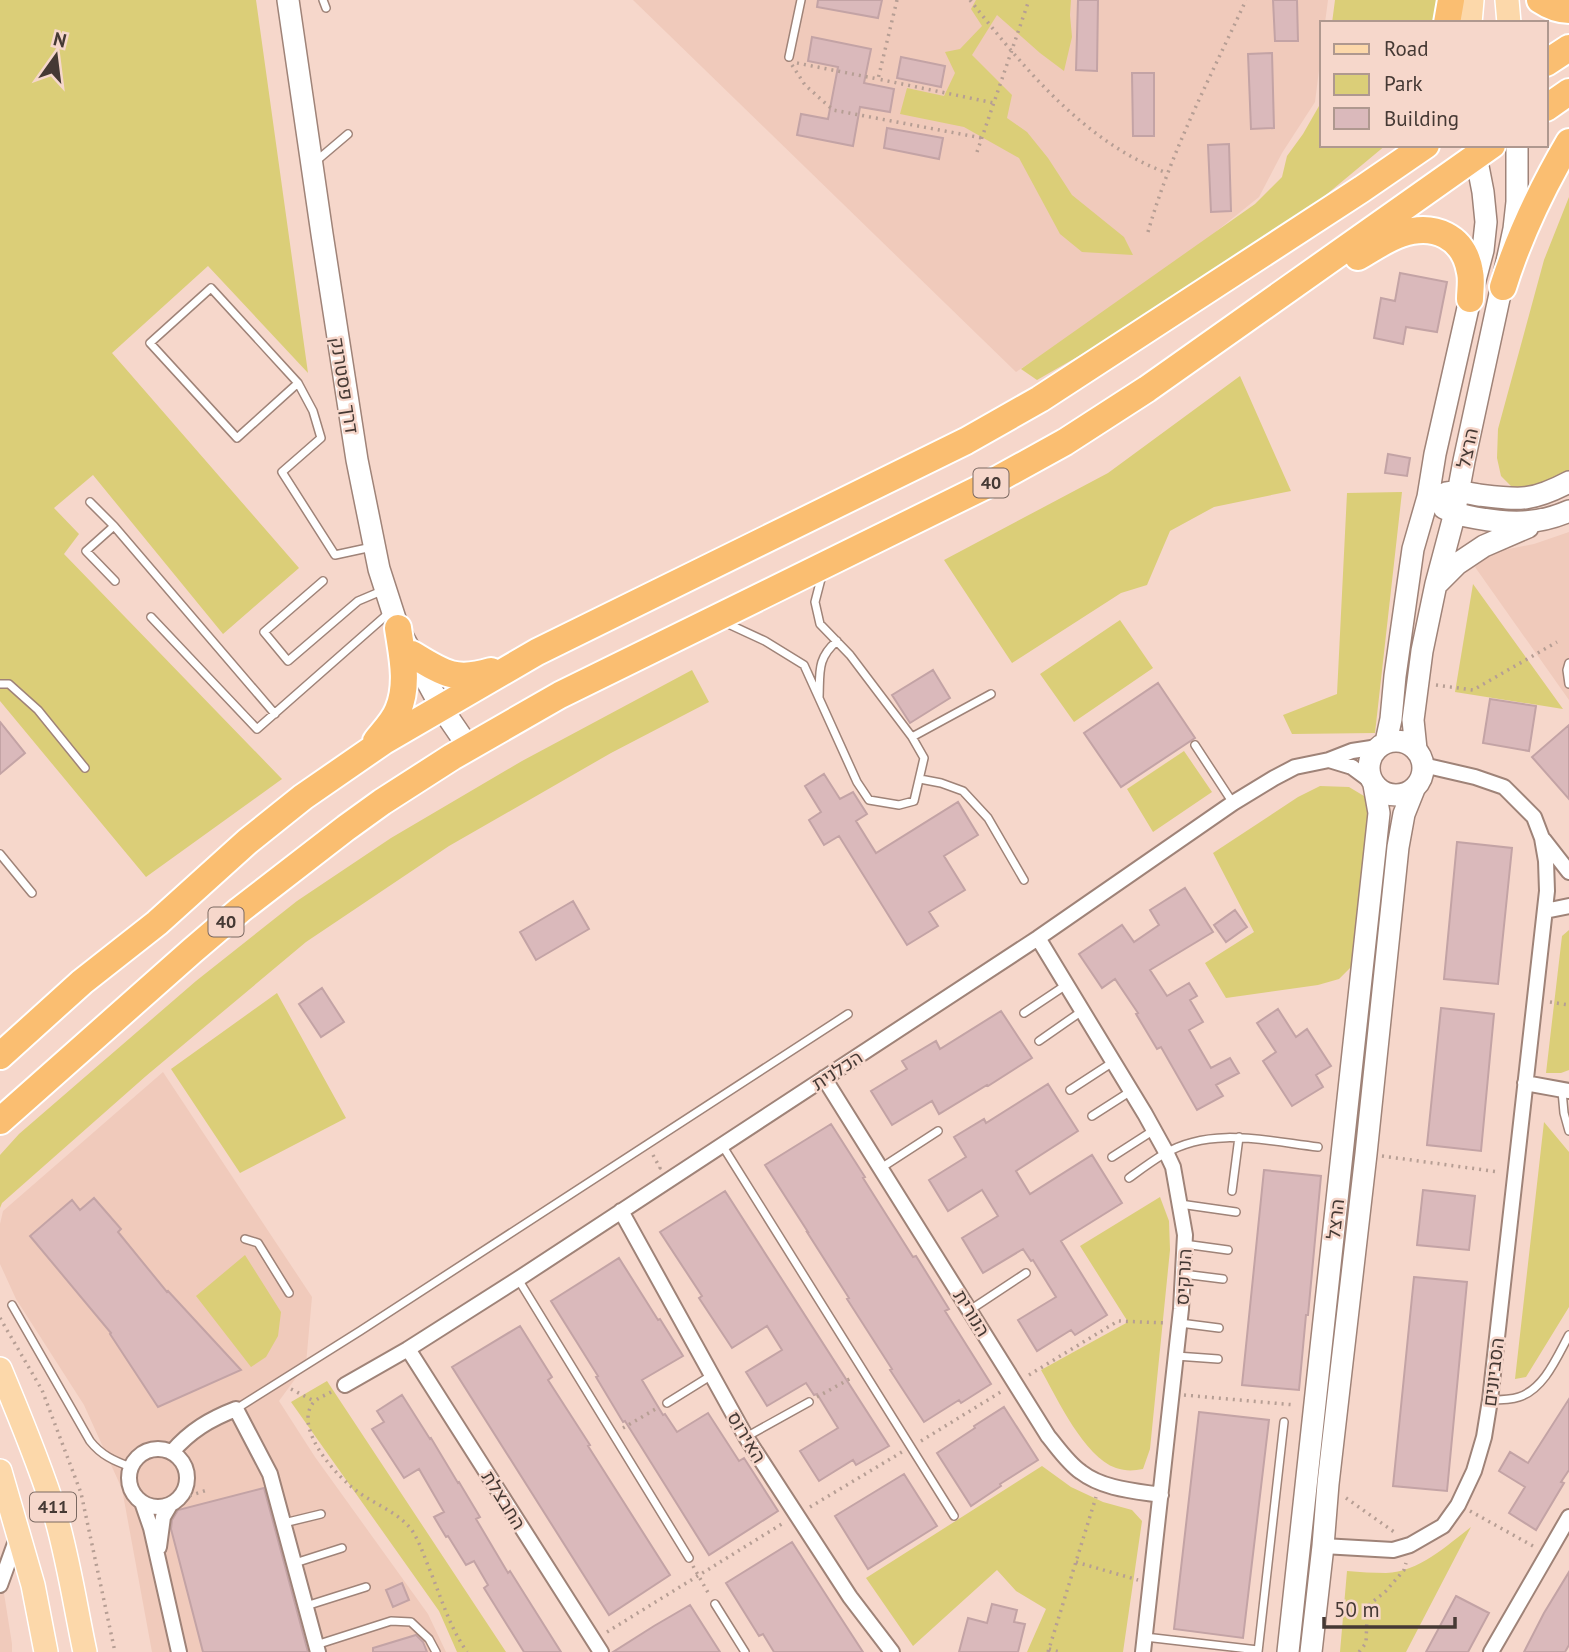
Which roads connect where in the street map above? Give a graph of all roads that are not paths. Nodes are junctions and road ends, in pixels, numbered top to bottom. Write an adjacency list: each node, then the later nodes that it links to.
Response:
1 (288, 0): 22 (street, דרך פסטרנק)
2 (801, 0): 12 (lane)
3 (1451, 0): 8 (highway)
4 (1472, 0): 9 (main road)
5 (1507, 0): 10 (main road)
6 (1540, 0): 7 (highway)
7 (1569, 10)
8 (1447, 21)
9 (1470, 21)
10 (1509, 21)
11 (1569, 48): 13 (highway)
12 (789, 57)
13 (1548, 63)
14 (1569, 92): 15 (highway)
15 (1548, 107)
16 (348, 134): 22 (lane)
17 (1569, 142): 24 (highway)
18 (1399, 147): 23 (highway)
19 (1423, 147): 23 (highway, 40)
20 (1517, 147): 24 (street, הרצל)
21 (1481, 149): 25 (street, הרצל); 26 (highway, 40)
22 (312, 164): 38 (street, דרך פסטרנק)
23 (1362, 189): 49 (highway, 40)
24 (1503, 287): 28 (street, הרצל)
25 (1470, 299): 26 (highway); 31 (street, הרצל)
26 (1272, 301): 39 (highway, 40)
27 (298, 383): 27 (lane); 38 (lane)
28 (1464, 461): 30 (street, הרצל); 32 (street)
29 (1569, 482): 32 (street)
30 (1458, 491): 31 (street); 32 (street); 35 (street, הרצל)
31 (1428, 497): 35 (street); 58 (street, הרצל)
32 (1524, 499)
33 (90, 502): 37 (lane)
34 (1569, 511): 36 (street)
35 (1454, 514): 36 (street); 42 (street, הרצל)
36 (1545, 519): 42 (street)
37 (114, 526): 40 (lane); 56 (lane)
38 (375, 546): 43 (street, דרך פסטרנק)
39 (824, 565): 45 (highway, 40); 47 (lane)
40 (116, 581)
41 (323, 581): 43 (lane)
42 (1436, 584): 62 (street, הרצל)
43 (385, 590): 46 (street, דרך פסטרנק)
44 (151, 617): 56 (lane)
45 (716, 619): 54 (lane); 60 (highway, 40)
46 (394, 620): 48 (street, דרך פסטרנק); 56 (lane); 61 (highway)
47 (838, 641): 54 (lane); 57 (lane)
48 (412, 654): 49 (highway); 55 (street, דרך פסטרנק)
49 (520, 662): 55 (highway, 40)
50 (1569, 663): 52 (lane)
51 (0, 684): 64 (lane)
52 (1569, 684)
53 (992, 694): 57 (lane)
54 (819, 697): 65 (lane)
55 (441, 707): 60 (street, דרך פסטרנק); 61 (highway, 40)
56 (275, 714)
57 (912, 737): 65 (lane)
58 (1382, 744): 62 (street); 63 (street, הכלנית); 66 (street)
59 (1195, 745): 68 (lane)
60 (469, 748): 90 (highway, 40)
61 (366, 753): 82 (highway, 40)
62 (1420, 757): 67 (street); 69 (street, הסביונים)
63 (1329, 760): 66 (street); 68 (street, הכלנית)
64 (85, 768)
65 (920, 779): 72 (lane)
66 (1373, 783): 67 (street); 161 (street, הרצל)
67 (1414, 789): 141 (street, הרצל)
68 (1233, 803): 76 (street, הכלנית)
69 (1542, 838): 71 (street, הסביונים); 75 (street, הסביונים)
70 (0, 854): 73 (lane)
71 (1569, 872)
72 (1024, 880)
73 (32, 893)
74 (1569, 906): 75 (street)
75 (1545, 911): 85 (street, הסביונים)
76 (1038, 938): 77 (street, הנרקיס); 84 (street, הכלנית)
77 (1066, 985): 78 (street, הנרקיס); 79 (lane)
78 (1082, 1011): 81 (lane); 83 (street, הנרקיס)
79 (1024, 1013)
80 (848, 1014): 127 (lane)
81 (1039, 1041)
82 (1, 1054)
83 (1113, 1062): 86 (lane); 87 (street, הנרקיס)
84 (824, 1078): 95 (street, הכלנית); 99 (street, הנורית)
85 (1525, 1083): 88 (street); 124 (street, הסביונים)
86 (1070, 1090)
87 (1131, 1091): 89 (lane); 91 (street, הנרקיס)
88 (1566, 1091): 93 (lane)
89 (1092, 1116)
90 (0, 1121)
91 (1154, 1130): 97 (street, הנרקיס); 98 (lane)
92 (938, 1131): 99 (lane)
93 (1569, 1131)
94 (1239, 1137): 96 (lane); 97 (lane); 101 (lane)
95 (722, 1145): 103 (street, הכלנית); 137 (lane)
96 (1318, 1147)
97 (1166, 1153): 100 (lane); 102 (street, הנרקיס)
98 (1112, 1157)
99 (881, 1168): 114 (street, הנורית)
100 (1129, 1178)
101 (1232, 1191)
102 (1180, 1204): 104 (lane); 106 (street, הנרקיס)
103 (621, 1211): 110 (street, הכלנית); 122 (street, האירוס)
104 (1236, 1212)
105 (244, 1238): 112 (lane)
106 (1184, 1244): 107 (lane); 109 (street, הנרקיס)
107 (1228, 1250)
108 (1026, 1273): 114 (lane)
109 (1183, 1274): 111 (lane); 115 (street, הנרקיס)
110 (518, 1279): 118 (street, הכלנית); 143 (lane)
111 (1223, 1279)
112 (289, 1293)
113 (12, 1305): 131 (lane)
114 (970, 1310): 133 (street, הנורית)
115 (1180, 1324): 116 (lane); 119 (street, הנרקיס)
116 (1219, 1328)
117 (1569, 1335): 124 (lane)
118 (408, 1349): 123 (street, הכלנית); 151 (street, החבצלת)
119 (1176, 1356): 120 (lane); 133 (street, הנרקיס)
120 (1218, 1359)
121 (0, 1369): 156 (main road, 411)
122 (712, 1375): 126 (lane); 129 (street, האירוס)
123 (345, 1384)
124 (1490, 1400): 141 (street, הסביונים)
125 (809, 1402): 129 (lane)
126 (667, 1403)
127 (236, 1409): 130 (street); 139 (street)
128 (1284, 1422): 154 (lane)
129 (746, 1437): 159 (street, האירוס)
130 (172, 1452): 131 (street); 135 (street)
131 (131, 1467): 134 (street)
132 (0, 1471): 140 (main road, 411)
133 (1161, 1495): 150 (street, הנרקיס)
134 (142, 1502): 135 (street); 144 (street)
135 (174, 1502): 144 (street)
136 (321, 1514): 139 (lane)
137 (954, 1516)
138 (1569, 1517): 163 (street)
139 (284, 1523): 145 (street)
140 (19, 1533): 146 (street); 155 (main road, 411)
141 (1323, 1546): 162 (street, הרצל)
142 (342, 1548): 145 (lane)
143 (689, 1558)
144 (159, 1562): 152 (street)
145 (295, 1563): 149 (street)
146 (0, 1585)
147 (366, 1587): 149 (lane)
148 (715, 1604): 158 (lane)
149 (306, 1606): 153 (street)
150 (1145, 1636): 154 (lane); 160 (street, הנרקיס)
151 (597, 1646)
152 (179, 1648)
153 (317, 1649): 157 (lane)
154 (1258, 1651)
155 (46, 1652)
156 (85, 1652)
157 (436, 1652)
158 (745, 1652)
159 (892, 1652)
160 (1143, 1652)
161 (1288, 1652)
162 (1311, 1652)
163 (1491, 1652)

